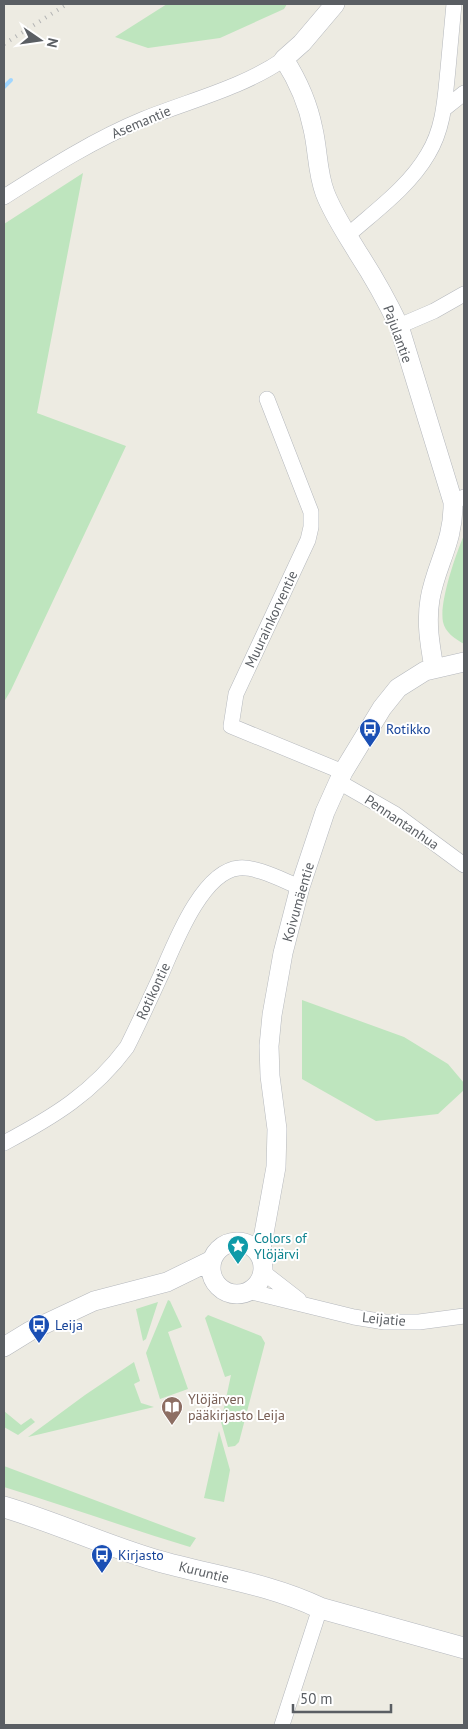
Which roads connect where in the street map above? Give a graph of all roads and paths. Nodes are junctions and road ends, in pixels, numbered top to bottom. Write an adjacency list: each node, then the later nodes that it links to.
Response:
1 (335, 4): 3 (street)
2 (454, 4): 5 (street)
3 (284, 59): 6 (street, Asemantie); 7 (street, Pajulantie)
4 (464, 93): 5 (street)
5 (444, 109): 7 (street)
6 (4, 198)
7 (347, 236): 9 (street, Pajulantie)
8 (464, 294): 9 (street)
9 (399, 326): 11 (street, Pajulantie)
10 (267, 399): 14 (street, Muurainkorventie)
11 (458, 500): 13 (street, Pajulantie)
12 (464, 662): 13 (street, Koivumäentie)
13 (434, 668): 14 (street, Koivumäentie)
14 (341, 777): 15 (street, Pennantanhua); 16 (street, Koivumäentie)
15 (464, 865)
16 (300, 887): 17 (street, Rotikontie); 18 (street, Koivumäentie)
17 (4, 1144)
18 (268, 1209): 19 (street, Koivumäentie); 21 (street, Koivumäentie)
19 (242, 1242): 20 (street); 21 (street)
20 (212, 1260): 22 (street); 23 (street)
21 (261, 1264): 24 (street); 25 (street, Leijatie)
22 (214, 1281): 23 (street); 24 (street)
23 (167, 1282): 27 (street)
24 (248, 1291): 25 (street, Leijatie)
25 (304, 1304): 26 (street, Leijatie)
26 (464, 1316)
27 (4, 1347)
28 (4, 1507): 30 (main road, Kuruntie)
29 (4, 1518): 30 (main road, Kuruntie)
30 (320, 1608): 31 (main road, Kuruntie); 32 (street)
31 (464, 1648)
32 (282, 1725)

